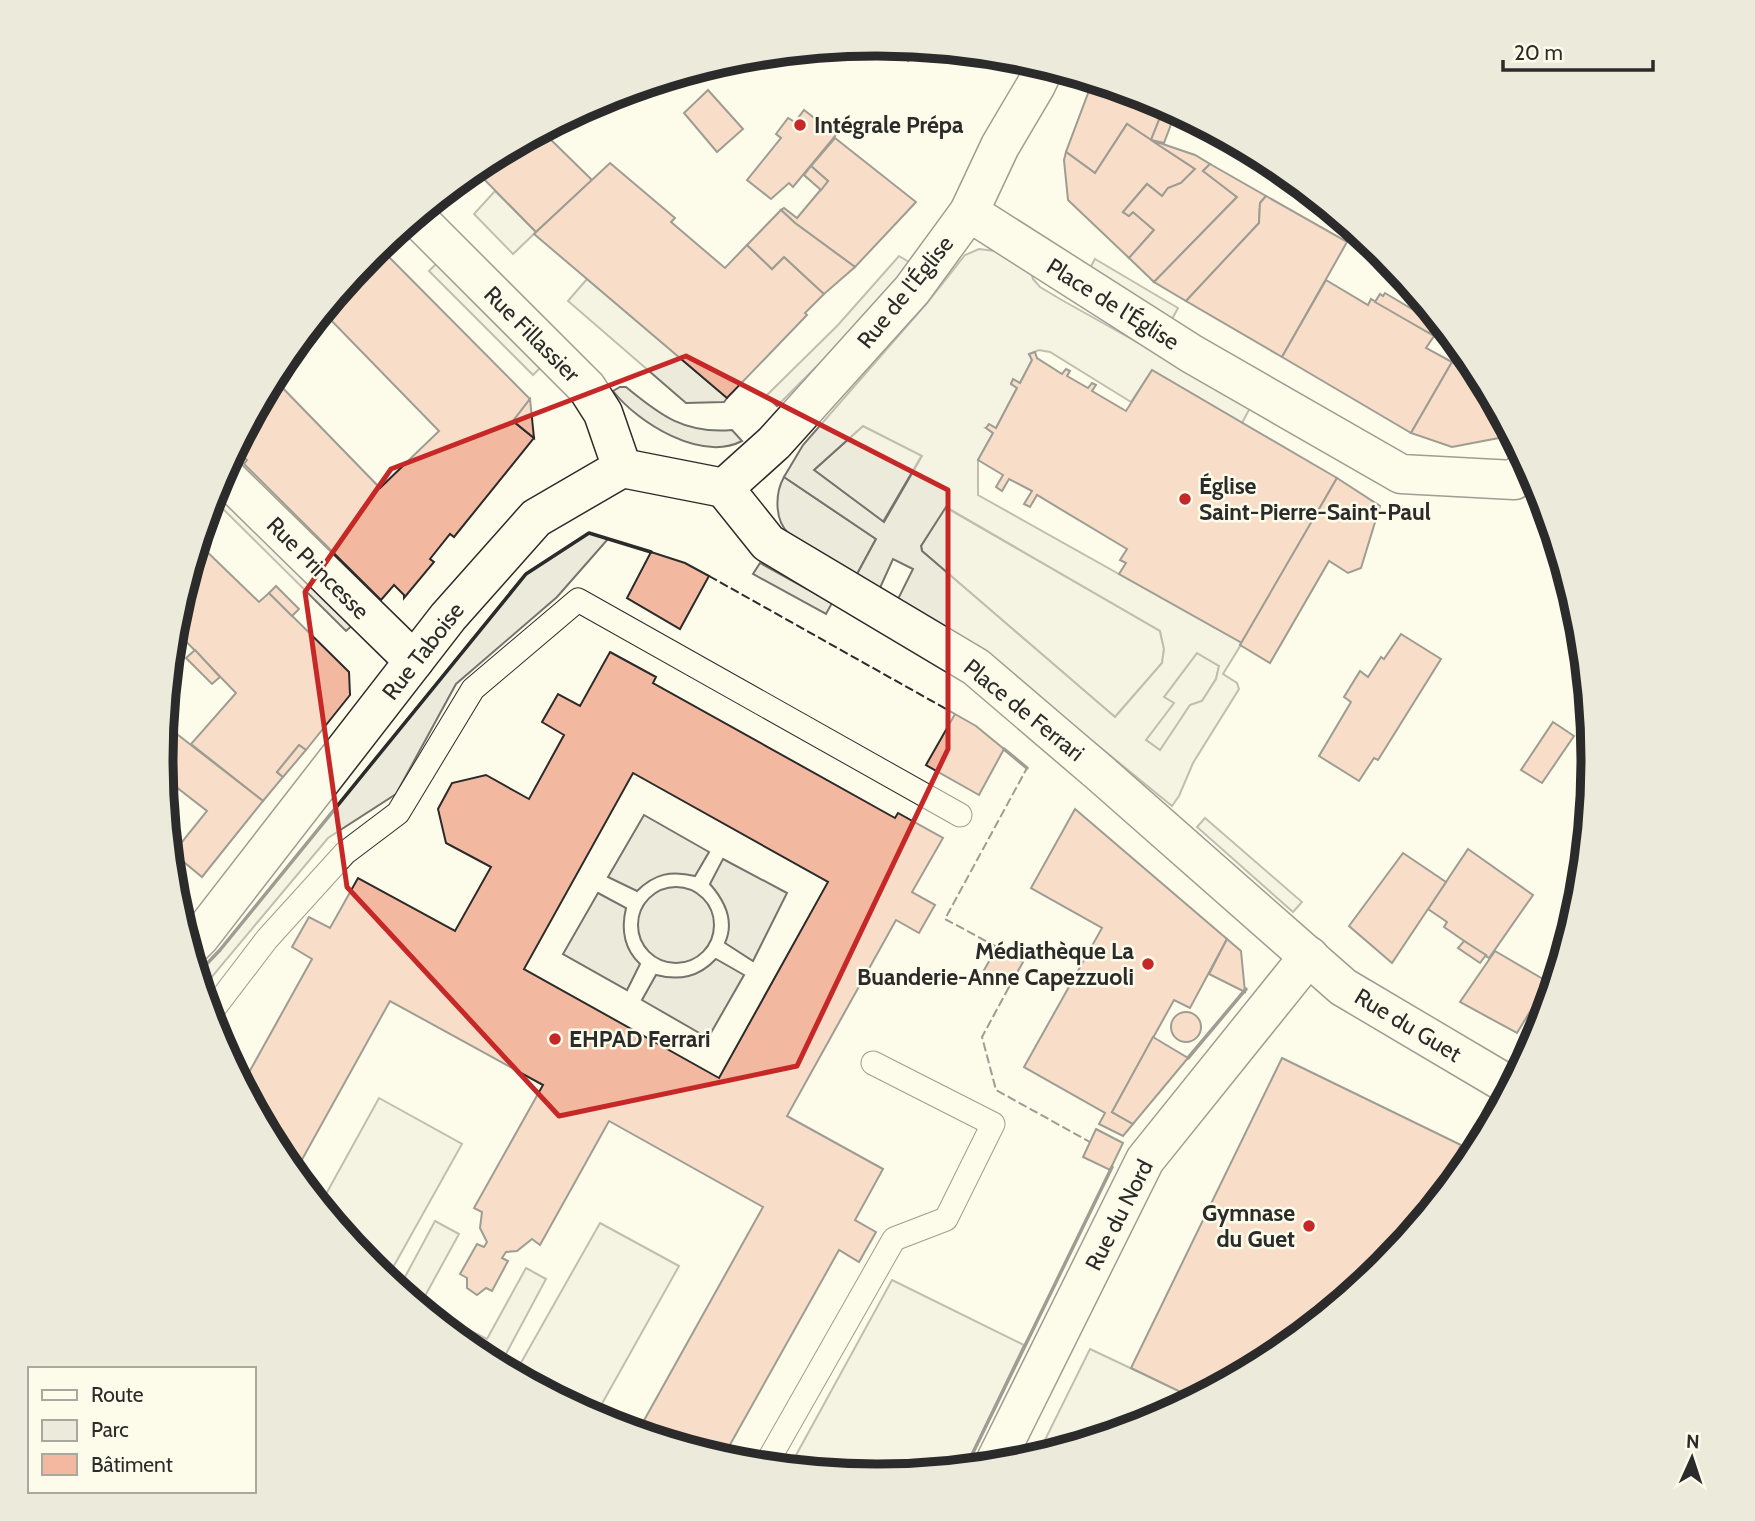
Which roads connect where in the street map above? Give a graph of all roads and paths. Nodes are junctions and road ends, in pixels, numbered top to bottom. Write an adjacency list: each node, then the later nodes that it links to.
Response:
1 (1040, 76): 2 (street, Rue de l'Église)
2 (969, 212): 5 (street, Place de l'Église); 7 (street, Rue de l'Église)
3 (422, 223): 4 (street, Rue Fillassier)
4 (622, 468): 7 (street); 8 (street, Rue Taboise)
5 (1522, 478)
6 (231, 482): 8 (street, Rue Princesse)
7 (724, 488): 11 (street, Place de Ferrari)
8 (414, 661): 10 (street, Rue Taboise)
9 (960, 815): 12 (lane)
10 (196, 941)
11 (1309, 956): 14 (street, Rue du Guet); 15 (street, Rue du Nord)
12 (217, 1005)
13 (873, 1063): 16 (lane)
14 (1504, 1082)
15 (999, 1454)
16 (771, 1456)

